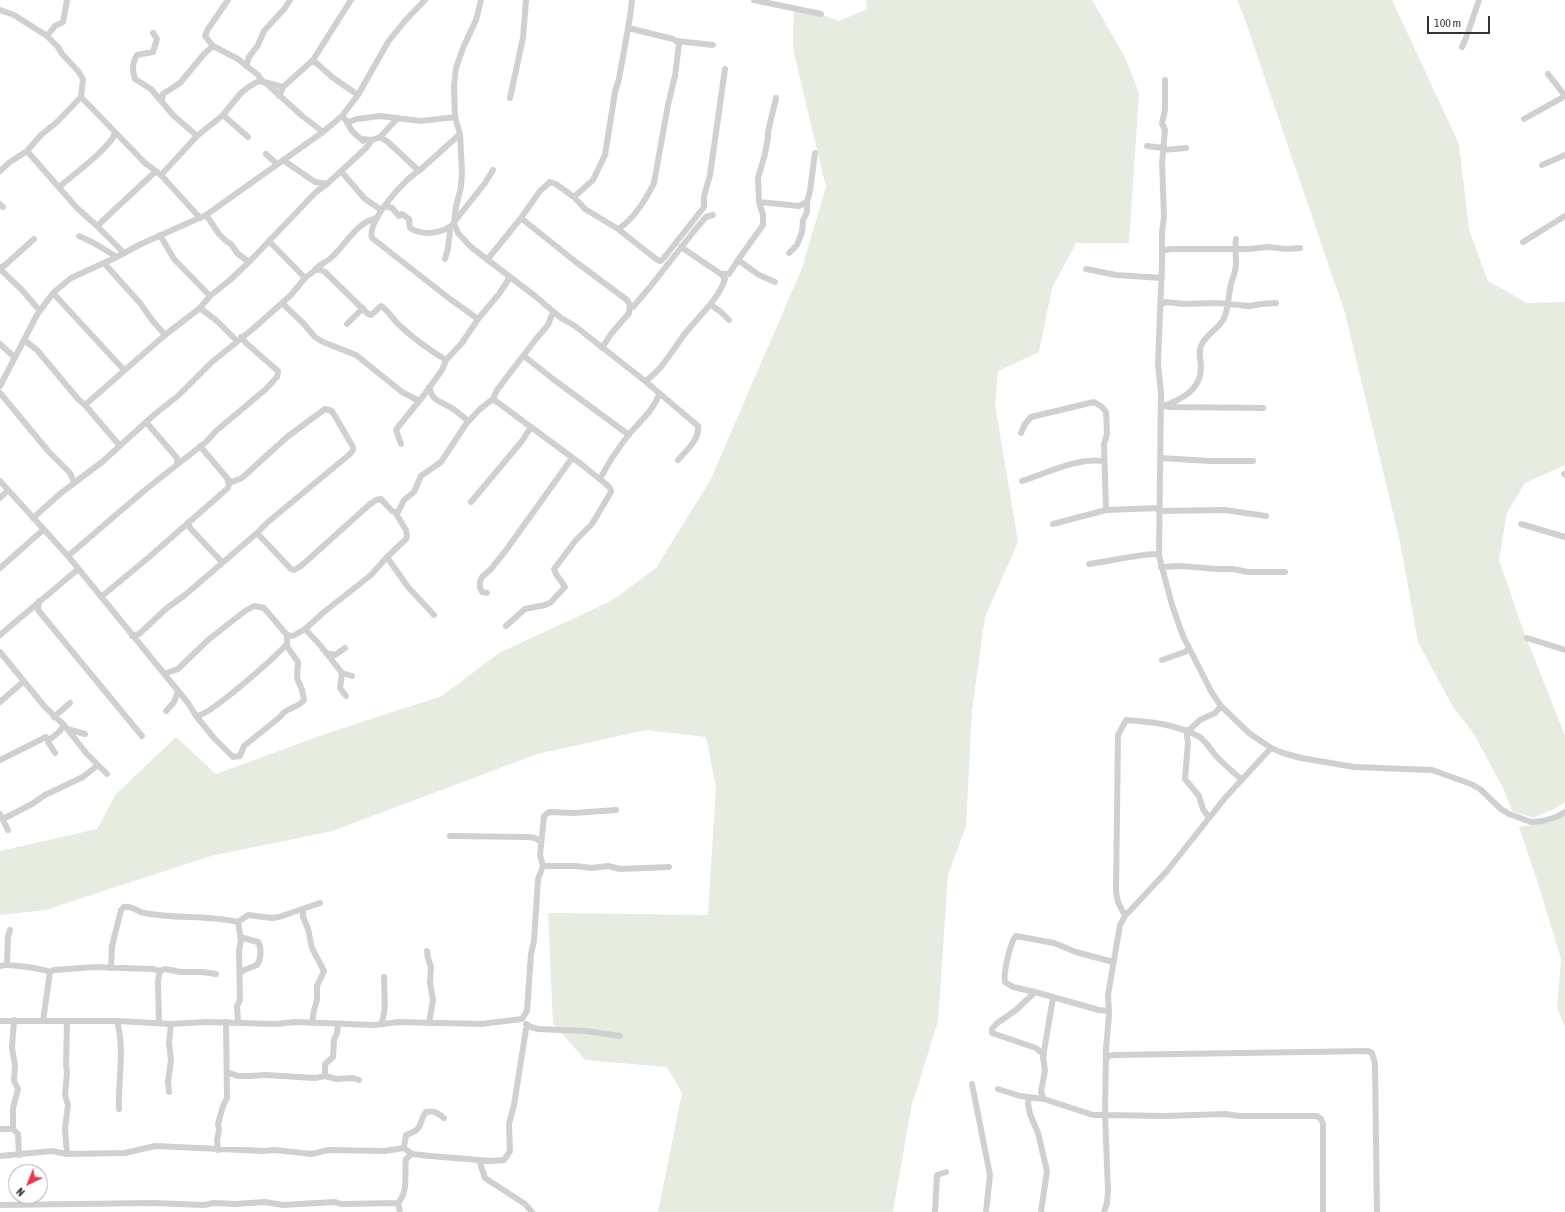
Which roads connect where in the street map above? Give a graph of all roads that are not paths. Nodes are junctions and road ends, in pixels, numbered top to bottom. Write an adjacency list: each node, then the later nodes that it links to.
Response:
1 (67, 0): 15 (street)
2 (228, 0): 18 (street)
3 (290, 0): 21 (street)
4 (351, 0): 20 (street)
5 (425, 0): 30 (street)
6 (481, 0): 38 (street)
7 (526, 0): 33 (street)
8 (632, 0): 13 (street)
9 (754, 0): 12 (street)
10 (1479, 0): 19 (street)
11 (0, 10): 15 (street)
12 (821, 14)
13 (628, 28): 16 (street); 71 (street)
14 (153, 33): 35 (street)
15 (47, 36): 32 (street)
16 (677, 41): 17 (street); 86 (street)
17 (713, 45)
18 (213, 46): 21 (street); 35 (street)
19 (1462, 47)
20 (313, 60): 28 (street); 30 (street)
21 (246, 66): 24 (street)
22 (725, 69): 86 (street)
23 (1548, 74): 31 (street)
24 (258, 75): 26 (street); 27 (street)
25 (1165, 80): 53 (street)
26 (254, 83): 27 (street); 36 (street)
27 (265, 83): 28 (street); 29 (street)
28 (283, 87): 29 (street)
29 (279, 96): 42 (street)
30 (358, 96): 37 (street)
31 (1565, 96): 40 (street)
32 (81, 97): 44 (street); 54 (street)
33 (510, 98)
34 (776, 98): 73 (street)
35 (162, 102): 45 (street)
36 (223, 115): 45 (street); 47 (street)
37 (342, 116): 41 (street); 42 (street)
38 (455, 117): 39 (street); 43 (street)
39 (398, 118): 41 (street); 46 (street)
40 (1524, 119)
41 (348, 122): 48 (street)
42 (322, 132): 58 (street)
43 (460, 134): 64 (street); 72 (street)
44 (114, 136): 65 (street); 69 (street)
45 (197, 136): 66 (street)
46 (380, 136): 49 (street); 64 (street)
47 (248, 137)
48 (362, 139): 49 (street); 51 (street)
49 (372, 140): 51 (street)
50 (1147, 146): 53 (street)
51 (366, 148): 63 (street)
52 (1186, 148): 53 (street)
53 (1163, 149): 98 (street)
54 (27, 151): 61 (street); 69 (street)
55 (815, 153): 74 (street)
56 (266, 154): 59 (street)
57 (1565, 155): 60 (street)
58 (283, 160): 59 (street); 67 (street)
59 (277, 164): 81 (street)
60 (1542, 165)
61 (1, 166)
62 (493, 170): 76 (street)
63 (341, 171): 68 (street); 77 (street)
64 (419, 171): 77 (street)
65 (155, 172): 66 (street); 85 (street)
66 (161, 175): 81 (street)
67 (314, 182): 68 (street); 70 (street)
68 (327, 184): 70 (street)
69 (59, 187): 85 (street)
70 (316, 192): 93 (street)
71 (574, 197): 83 (street); 86 (street)
72 (458, 201): 76 (street); 84 (street)
73 (759, 202): 75 (street); 104 (street)
74 (807, 202): 75 (street); 78 (street)
75 (799, 206): 78 (street)
76 (466, 207): 84 (street)
77 (382, 208): 82 (street); 87 (street)
78 (807, 212): 100 (street)
79 (713, 215): 95 (street)
80 (1565, 216): 94 (street)
81 (203, 217): 89 (street); 105 (street)
82 (377, 218): 109 (street); 127 (street)
83 (521, 218): 103 (street); 124 (street)
84 (454, 222): 87 (street); 88 (street)
85 (97, 226): 99 (street)
86 (618, 229)
87 (448, 231): 88 (street); 102 (street)
88 (458, 233): 103 (street)
89 (160, 235): 99 (street); 116 (street)
90 (79, 236): 101 (street)
91 (34, 239): 107 (street)
92 (1236, 239): 96 (street)
93 (269, 241): 105 (street); 112 (street)
94 (1523, 242)
95 (681, 247): 110 (street); 124 (street)
96 (1235, 248): 97 (street); 98 (street); 120 (street)
97 (1300, 248)
98 (1162, 250): 113 (street)
99 (124, 253): 101 (street)
100 (789, 253)
101 (117, 257): 106 (street)
102 (445, 259)
103 (487, 260): 111 (street)
104 (738, 260): 110 (street); 114 (street)
105 (249, 262): 116 (street)
106 (104, 263): 115 (street); 130 (street)
107 (2, 269): 125 (street)
108 (1086, 269): 113 (street)
109 (314, 271): 112 (street); 123 (street)
110 (725, 276): 121 (street)
111 (510, 277): 126 (street); 127 (street)
112 (306, 278): 117 (street)
113 (1162, 278): 119 (street)
114 (775, 282)
115 (53, 293): 125 (street); 138 (street)
116 (210, 296): 122 (street)
117 (282, 303): 131 (street); 145 (street)
118 (1276, 303): 120 (street)
119 (1163, 304): 120 (street); 147 (street)
120 (1228, 304): 147 (street)
121 (710, 305): 128 (street); 139 (street)
122 (200, 308): 130 (street); 131 (street)
123 (363, 308): 129 (street); 137 (street)
124 (630, 308): 134 (street)
125 (40, 311): 132 (street)
126 (554, 312): 134 (street); 135 (street)
127 (478, 320): 137 (street)
128 (729, 320)
129 (347, 324)
130 (165, 335): 138 (street)
131 (239, 339): 150 (street); 156 (street)
132 (24, 340): 136 (street); 146 (street)
133 (0, 344): 136 (street)
134 (602, 348): 139 (street)
135 (524, 356): 144 (street); 153 (street)
136 (14, 357): 140 (street)
137 (446, 360): 141 (street)
138 (124, 370): 146 (street)
139 (645, 381): 143 (street)
140 (0, 386)
141 (429, 388): 145 (street); 149 (street)
142 (0, 393): 167 (street)
143 (659, 394): 153 (street); 160 (street)
144 (493, 399): 149 (street); 151 (street)
145 (419, 401): 154 (street)
146 (85, 404): 155 (street)
147 (1163, 406): 148 (street); 158 (street)
148 (1263, 408)
149 (468, 421): 173 (street)
150 (146, 422): 155 (street); 159 (street)
151 (531, 427): 157 (street); 170 (street)
152 (1021, 433): 161 (street)
153 (629, 435): 164 (street)
154 (401, 444)
155 (120, 446): 167 (street)
156 (200, 446): 159 (street); 163 (street)
157 (572, 458): 164 (street); 191 (street)
158 (1160, 458): 162 (street); 172 (street)
159 (179, 460): 183 (street)
160 (678, 460)
161 (1104, 461): 166 (street); 171 (street)
162 (1253, 461)
163 (228, 480): 176 (street); 180 (street)
164 (600, 480): 195 (street)
165 (0, 481): 168 (street)
166 (1022, 481)
167 (74, 482): 175 (street)
168 (8, 490): 169 (street); 175 (street)
169 (0, 498)
170 (471, 502)
171 (1106, 510): 172 (street); 177 (street)
172 (1159, 510): 174 (street); 182 (street)
173 (397, 514): 180 (street); 184 (street)
174 (1266, 516)
175 (33, 518): 179 (street)
176 (188, 522): 185 (street); 192 (street)
177 (1053, 524)
178 (1521, 524): 181 (street)
179 (43, 530): 183 (street); 188 (street)
180 (257, 533): 185 (street)
181 (1565, 537)
182 (1159, 554): 186 (street); 187 (street)
183 (68, 556): 189 (street)
184 (387, 557): 194 (street); 196 (street)
185 (222, 562): 199 (street)
186 (1089, 564)
187 (1161, 567): 190 (street); 203 (street)
188 (0, 568)
189 (77, 570): 192 (street); 193 (street)
190 (1285, 572)
191 (487, 593)
192 (101, 597): 199 (street)
193 (39, 601): 197 (street); 223 (street)
194 (434, 615)
195 (506, 626)
196 (305, 629): 198 (street); 206 (street)
197 (0, 635)
198 (287, 635): 201 (street); 209 (street)
199 (132, 636): 209 (street)
200 (1527, 638): 204 (street)
201 (286, 645): 218 (street); 218 (street)
202 (346, 648): 206 (street)
203 (1189, 648): 207 (street); 216 (street)
204 (1565, 650)
205 (0, 652): 211 (street)
206 (326, 653): 208 (street)
207 (1162, 660)
208 (342, 673): 210 (street); 213 (street)
209 (164, 674): 212 (street)
210 (352, 676)
211 (23, 682): 214 (street); 219 (street)
212 (178, 691): 217 (street); 218 (street)
213 (346, 696)
214 (0, 702)
215 (70, 703): 219 (street)
216 (1221, 706): 221 (street); 225 (street)
217 (166, 711)
218 (196, 716)
219 (54, 717): 220 (street)
220 (65, 727): 222 (street); 226 (street); 228 (street)
221 (1188, 731): 230 (street); 234 (street); 242 (street)
222 (85, 734)
223 (142, 736)
224 (46, 737): 227 (street)
225 (1271, 748): 230 (street); 232 (street)
226 (55, 753)
227 (0, 760)
228 (98, 765): 229 (street); 233 (street)
229 (106, 774)
230 (1242, 780): 234 (street)
231 (616, 810): 237 (street)
232 (1565, 812)
233 (1, 816): 235 (street)
234 (1209, 818): 242 (street)
235 (8, 830)
236 (450, 836): 237 (street)
237 (541, 842): 238 (street)
238 (543, 866): 239 (street); 259 (street)
239 (669, 867)
240 (320, 903): 241 (street)
241 (303, 910): 243 (street); 268 (street)
242 (1125, 916): 247 (street)
243 (238, 922): 245 (street); 250 (street)
244 (10, 930): 248 (street)
245 (240, 937): 253 (street); 253 (street)
246 (427, 950): 269 (street)
247 (1113, 962): 256 (street); 258 (street)
248 (7, 964): 249 (street); 252 (street)
249 (0, 966)
250 (111, 968): 251 (street); 252 (street)
251 (160, 971): 254 (street); 267 (street)
252 (50, 972): 262 (street)
253 (240, 973): 266 (street)
254 (216, 974)
255 (384, 977): 271 (street)
256 (1035, 992): 257 (street); 276 (street)
257 (1053, 998): 258 (street); 276 (street)
258 (1109, 1010): 275 (street)
259 (522, 1019): 269 (street); 273 (street)
260 (14, 1020): 261 (street); 262 (street); 293 (street)
261 (0, 1021)
262 (43, 1021): 263 (street)
263 (67, 1021): 264 (street); 296 (street)
264 (117, 1021): 267 (street); 280 (street)
265 (226, 1022): 266 (street); 270 (street); 279 (street)
266 (238, 1022): 268 (street)
267 (159, 1023): 270 (street)
268 (312, 1023): 272 (street)
269 (429, 1023): 271 (street)
270 (171, 1024): 286 (street)
271 (381, 1024): 272 (street)
272 (338, 1025): 281 (street)
273 (528, 1025): 274 (street); 300 (street)
274 (620, 1036)
275 (1106, 1049): 277 (street); 278 (street)
276 (1044, 1055): 288 (street)
277 (1114, 1055): 278 (street); 315 (street)
278 (1106, 1061): 290 (street)
279 (227, 1072): 281 (street); 295 (street)
280 (121, 1075): 282 (street); 289 (street)
281 (325, 1076): 283 (street)
282 (128, 1078)
283 (359, 1080)
284 (972, 1084): 311 (street)
285 (998, 1089): 287 (street)
286 (169, 1092)
287 (1029, 1097): 288 (street); 312 (street)
288 (1044, 1099): 290 (street)
289 (119, 1109)
290 (1106, 1115): 313 (street); 314 (street)
291 (444, 1118): 294 (street)
292 (0, 1129): 293 (street)
293 (13, 1129): 298 (street)
294 (404, 1148): 295 (street); 297 (street)
295 (218, 1150): 296 (street)
296 (67, 1154): 298 (street)
297 (412, 1154): 300 (street); 302 (street)
298 (19, 1155): 299 (street)
299 (0, 1156)
300 (478, 1160): 309 (street)
301 (946, 1172): 310 (street)
302 (398, 1203): 306 (street); 308 (street)
303 (122, 1204): 305 (street); 306 (street); 307 (street)
304 (0, 1205): 305 (street)
305 (38, 1208)
306 (196, 1208)
307 (122, 1212)
308 (400, 1212)
309 (532, 1212)
310 (935, 1212)
311 (986, 1212)
312 (1041, 1212)
313 (1104, 1212)
314 (1323, 1212)
315 (1377, 1212)

